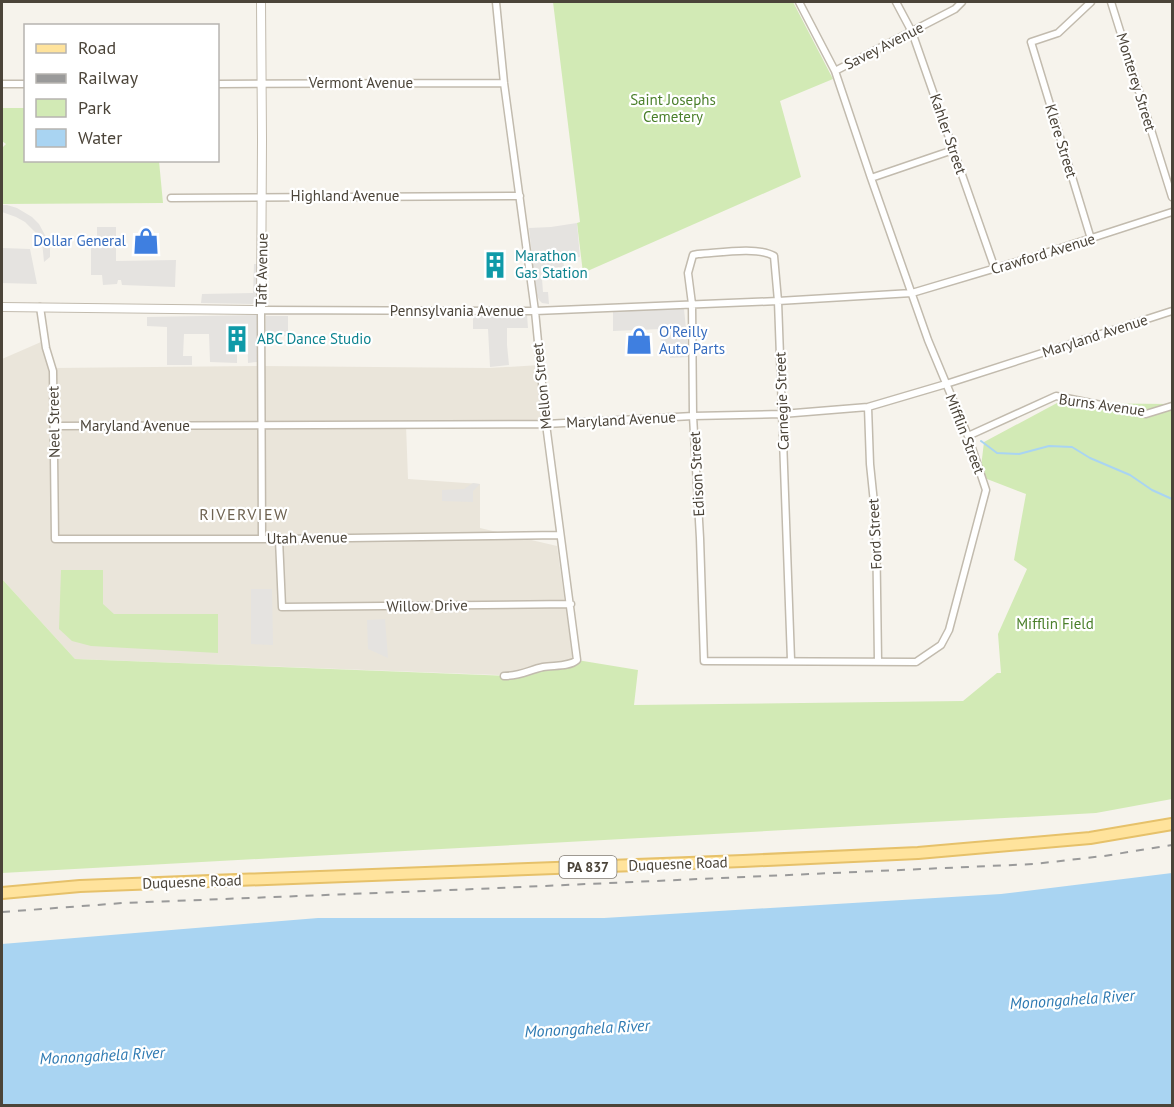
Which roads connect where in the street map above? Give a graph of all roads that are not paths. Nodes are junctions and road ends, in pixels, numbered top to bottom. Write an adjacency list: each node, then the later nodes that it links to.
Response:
1 (261, 2): 14 (street, Taft Avenue)
2 (496, 2): 10 (street, Mellon Street)
3 (799, 2): 9 (street, Mifflin Street)
4 (896, 2): 8 (street, Kahler Street)
5 (962, 2): 8 (street, Savey Avenue)
6 (1091, 2): 22 (street, Klere Street)
7 (1112, 2): 19 (street, Monterey Street)
8 (912, 32): 9 (street, Savey Avenue); 15 (street, Kahler Street)
9 (835, 71): 16 (street, Mifflin Street)
10 (504, 83): 14 (street, Vermont Avenue); 17 (street, Mellon Street)
11 (2, 84): 12 (street)
12 (24, 84)
13 (219, 84): 14 (street, Vermont Avenue)
14 (262, 84): 18 (street, Taft Avenue)
15 (953, 150): 16 (street); 23 (street, Kahler Street)
16 (871, 178): 25 (street, Mifflin Street)
17 (520, 196): 18 (street, Highland Avenue); 32 (street, Mellon Street)
18 (262, 197): 20 (street, Highland Avenue); 30 (street, Taft Avenue)
19 (1173, 197)
20 (171, 198)
21 (1173, 212): 22 (street, Crawford Avenue)
22 (1091, 239): 23 (street, Crawford Avenue)
23 (995, 269): 25 (street, Crawford Avenue)
24 (690, 287): 26 (street, Carnegie Street); 27 (street, Edison Street)
25 (912, 293): 26 (street, Pennsylvania Avenue); 33 (street, Mifflin Street)
26 (778, 301): 27 (street, Pennsylvania Avenue); 36 (street, Carnegie Street)
27 (692, 304): 32 (street, Pennsylvania Avenue); 37 (street, Edison Street)
28 (2, 307): 29 (street, Pennsylvania Avenue)
29 (40, 307): 30 (street, Pennsylvania Avenue); 39 (street, Neel Street)
30 (261, 310): 32 (street, Pennsylvania Avenue); 40 (street, Taft Avenue)
31 (1173, 310): 33 (street, Maryland Avenue)
32 (534, 311): 38 (street, Mellon Street)
33 (946, 384): 35 (street, Maryland Avenue); 41 (street, Mifflin Street)
34 (1173, 406): 41 (street, Burns Avenue)
35 (868, 407): 36 (street, Maryland Avenue); 49 (street, Ford Street)
36 (782, 414): 37 (street, Maryland Avenue); 47 (street, Carnegie Street)
37 (693, 416): 38 (street, Maryland Avenue); 48 (street, Edison Street)
38 (546, 424): 40 (street, Maryland Avenue); 42 (street, Mellon Street)
39 (54, 426): 40 (street, Maryland Avenue); 43 (street, Neel Street)
40 (262, 426): 44 (street, Taft Avenue)
41 (968, 436): 49 (street, Mifflin Street)
42 (560, 535): 45 (street, Utah Avenue); 46 (street, Mellon Street)
43 (55, 539): 44 (street, Utah Avenue)
44 (262, 539): 45 (street, Utah Avenue)
45 (279, 539): 46 (street, Willow Drive)
46 (571, 604): 50 (street, Mellon Street)
47 (791, 660): 48 (street, Mifflin Street); 49 (street, Mifflin Street)
48 (704, 661)
49 (878, 661)
50 (504, 676)
51 (1173, 824): 52 (main road, Duquesne Road / PA 837)
52 (2, 893)

